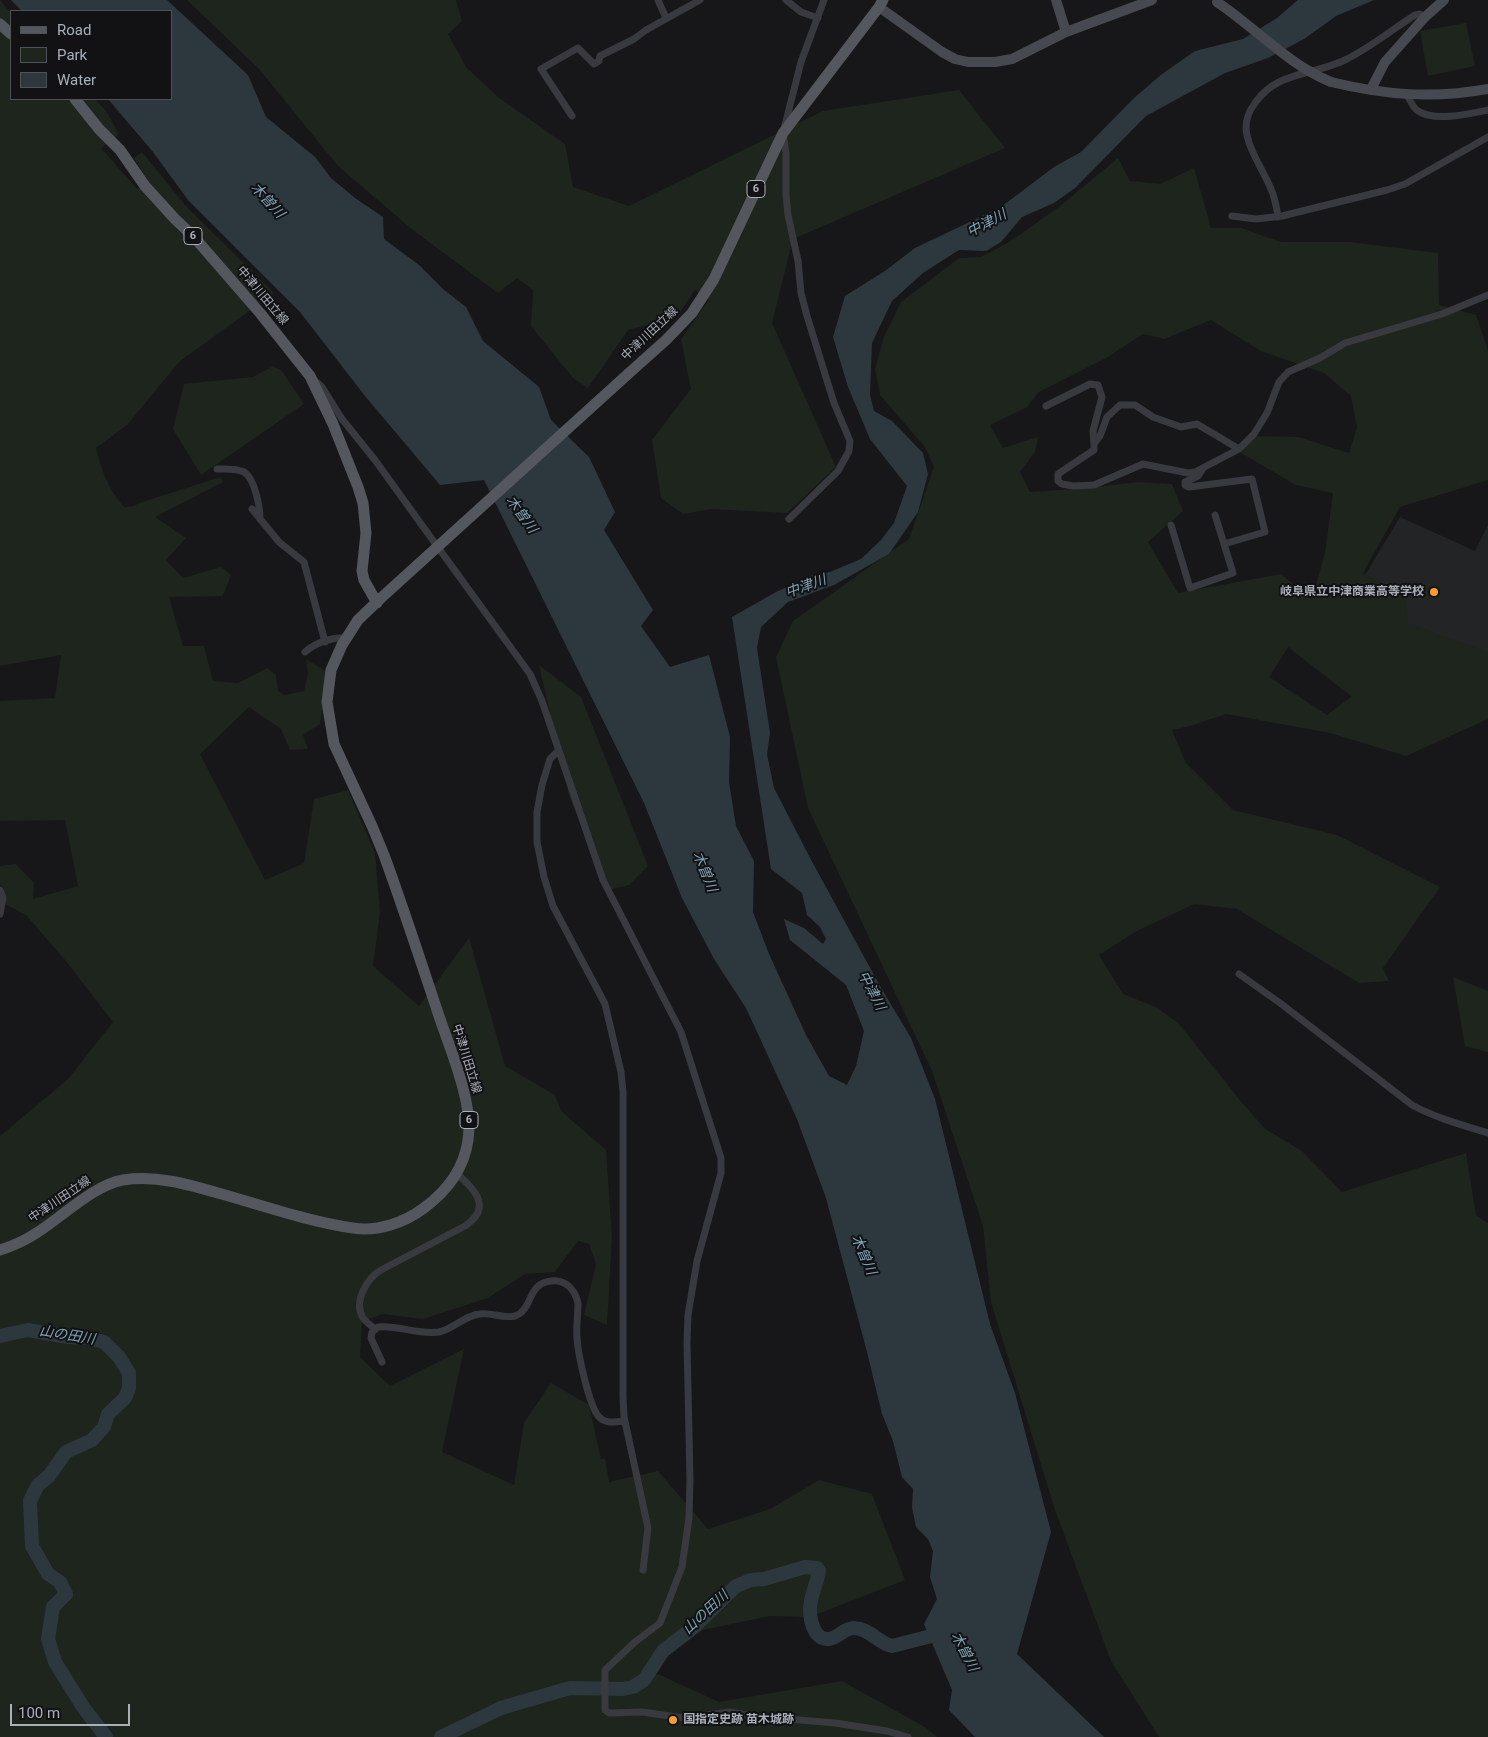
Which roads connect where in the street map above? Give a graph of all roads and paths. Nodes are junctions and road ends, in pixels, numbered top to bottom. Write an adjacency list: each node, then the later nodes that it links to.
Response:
1 (658, 0): 11 (street)
2 (700, 0): 11 (street)
3 (786, 0): 12 (street)
4 (824, 0): 12 (street)
5 (1056, 0): 14 (street)
6 (1152, 0): 14 (street)
7 (1444, 0): 10 (street)
8 (1214, 1): 16 (street, bridge)
9 (881, 4): 14 (street); 22 (main road, 中津川田立線 / 6)
10 (1425, 17): 16 (street); 25 (street)
11 (666, 18): 21 (street)
12 (818, 18): 22 (street)
13 (0, 24): 15 (main road)
14 (1066, 32)
15 (10, 33)
16 (1371, 89): 18 (street)
17 (1488, 89): 18 (street)
18 (1407, 95): 20 (street)
19 (75, 100): 28 (main road, 中津川田立線 / 6)
20 (1488, 110)
21 (572, 116)
22 (783, 133): 35 (street); 39 (main road, 中津川田立線 / 6, bridge)
23 (1488, 137): 25 (street)
24 (1232, 216): 25 (street)
25 (1278, 216)
26 (1488, 295): 30 (street)
27 (1046, 406): 29 (street)
28 (338, 422): 39 (main road, 中津川田立線 / 6); 43 (street)
29 (1094, 444): 30 (street); 31 (street)
30 (1239, 449): 31 (street)
31 (1204, 467): 38 (street)
32 (217, 469): 36 (street)
33 (252, 509): 36 (street)
34 (1216, 515): 38 (street)
35 (789, 519)
36 (260, 520): 41 (street)
37 (1171, 526): 38 (street)
38 (1224, 544)
39 (379, 600): 40 (main road, 中津川田立線 / 6)
40 (347, 638): 41 (street); 48 (main road, 中津川田立線 / 6)
41 (325, 642): 42 (street)
42 (305, 652)
43 (558, 751): 52 (street); 54 (street)
44 (0, 890): 45 (street)
45 (0, 914)
46 (1239, 974): 47 (street)
47 (1488, 1133)
48 (457, 1174): 49 (main road, 中津川田立線 / 6); 50 (street)
49 (0, 1250)
50 (374, 1329): 51 (street); 52 (street)
51 (382, 1362)
52 (625, 1421): 53 (street)
53 (643, 1570)
54 (908, 1737)

